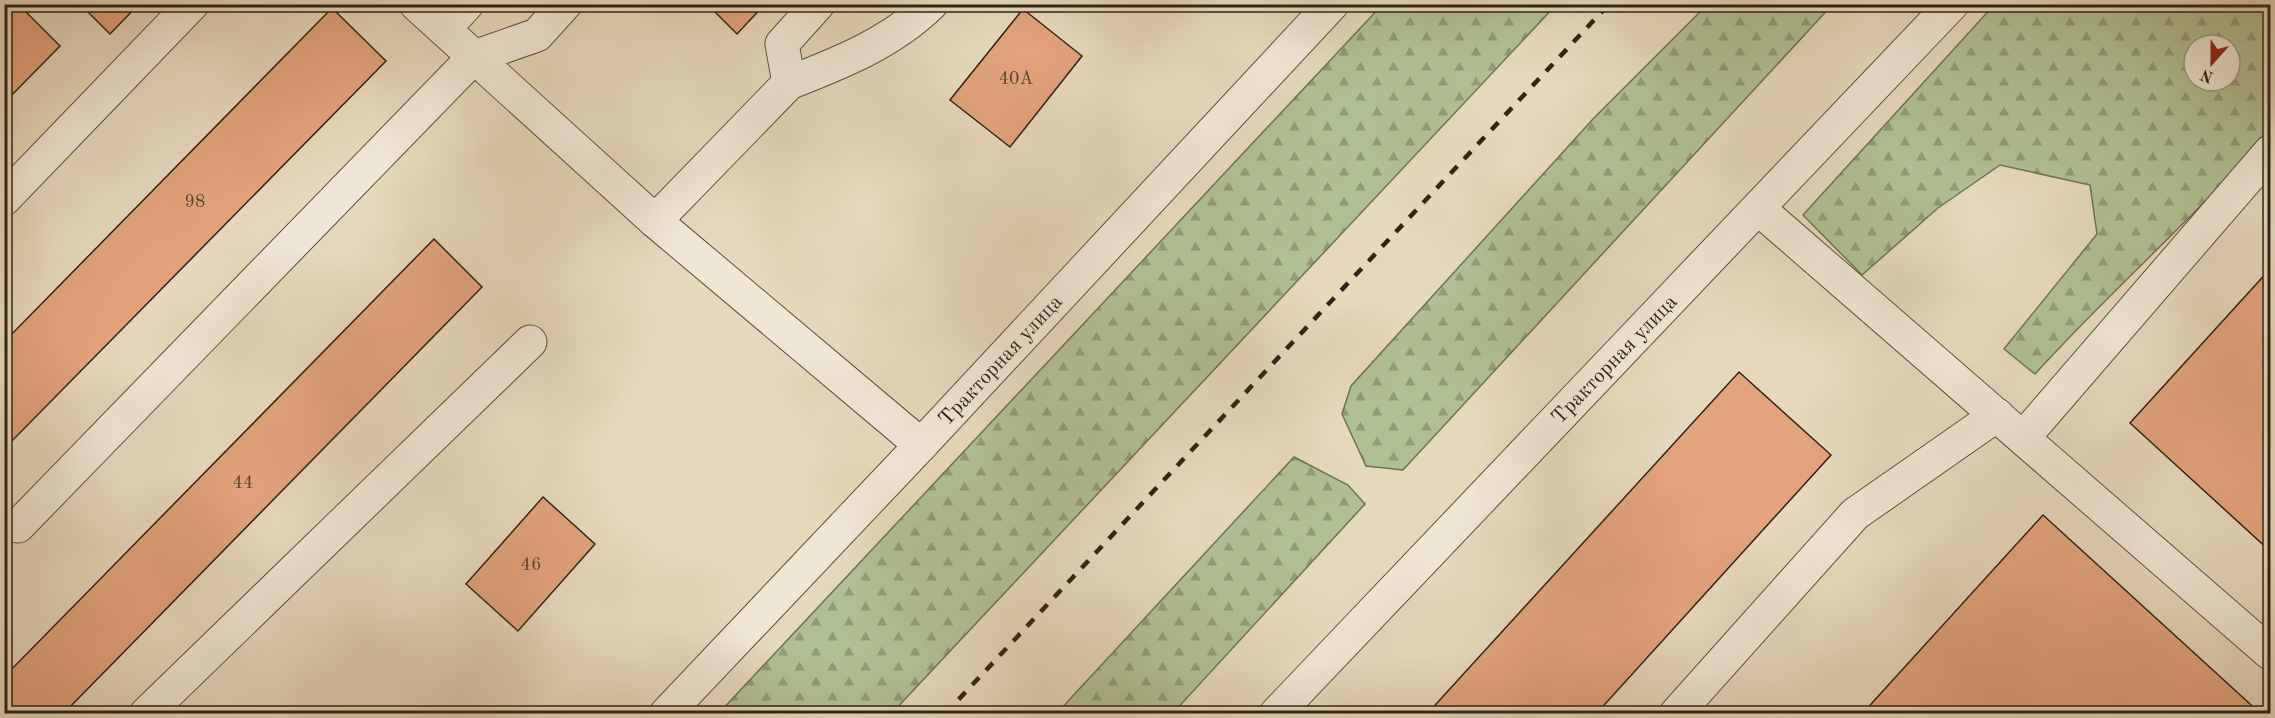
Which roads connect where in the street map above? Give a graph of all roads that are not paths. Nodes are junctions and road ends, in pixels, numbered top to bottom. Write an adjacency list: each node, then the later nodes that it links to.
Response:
1 (192, 4): 13 (street)
2 (416, 4): 9 (street)
3 (467, 4): 9 (street)
4 (565, 4): 10 (street)
5 (818, 4): 11 (street)
6 (931, 4): 11 (street)
7 (1332, 4): 19 (street, Тракторная улица)
8 (1952, 4): 14 (street, Тракторная улица)
9 (444, 29): 10 (street)
10 (474, 57): 15 (street); 20 (street)
11 (789, 83): 15 (street)
12 (2271, 152): 18 (street)
13 (4, 199)
14 (1759, 208): 17 (street); 24 (street, Тракторная улица)
15 (655, 220): 19 (street)
16 (530, 342): 22 (street)
17 (1997, 415): 18 (street); 25 (street)
18 (2023, 438): 21 (street)
19 (921, 445): 23 (street, Тракторная улица)
20 (18, 526)
21 (2271, 653)
22 (146, 714)
23 (666, 714)
24 (1276, 714)
25 (1676, 714)

